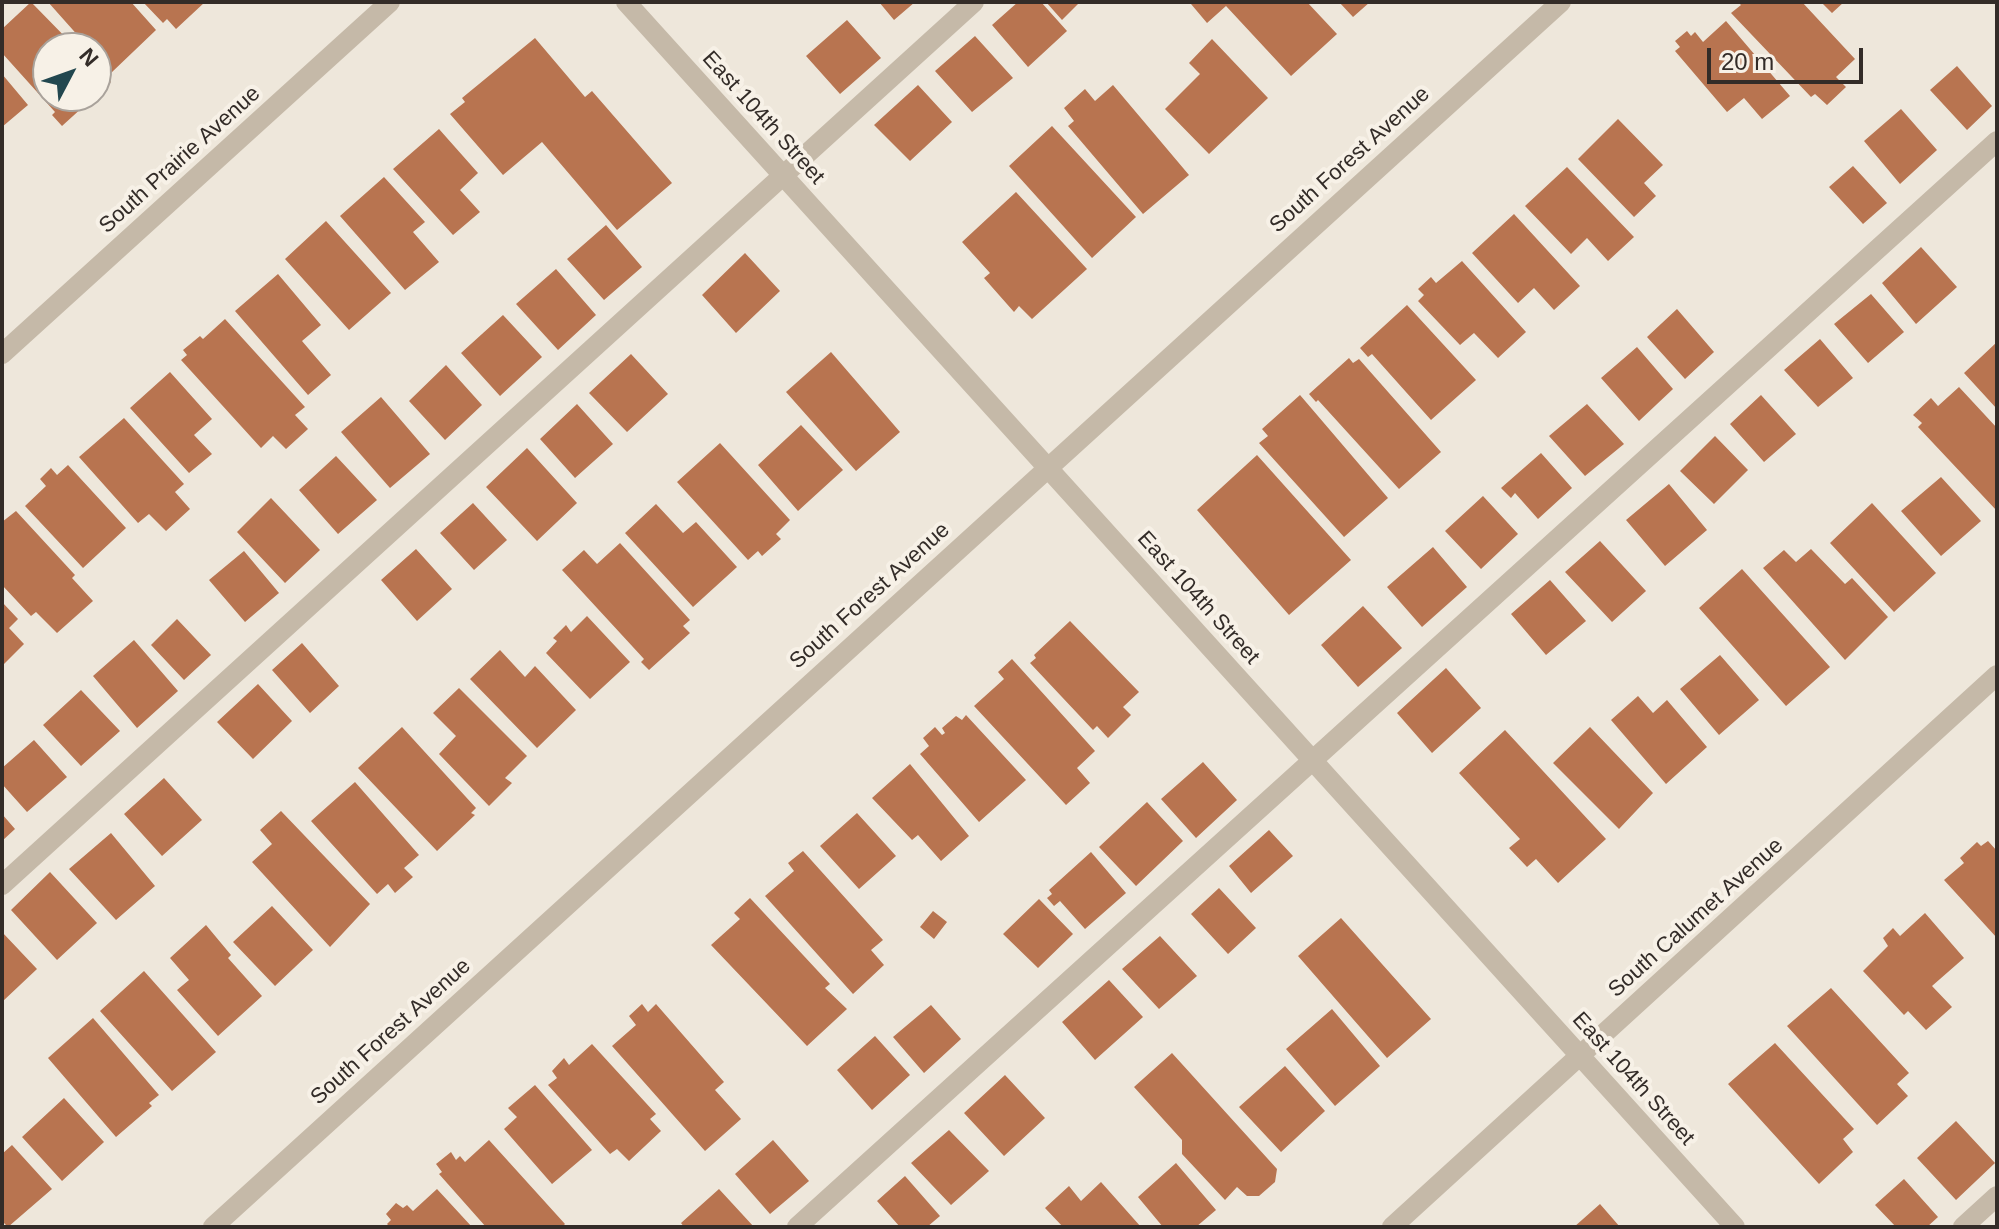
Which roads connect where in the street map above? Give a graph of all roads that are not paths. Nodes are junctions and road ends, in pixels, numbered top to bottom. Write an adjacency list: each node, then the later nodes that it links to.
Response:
1 (390, 2): 7 (street, South Prairie Avenue)
2 (626, 2): 6 (street, East 104th Street)
3 (974, 2): 6 (street)
4 (1561, 2): 8 (street, South Forest Avenue)
5 (1997, 141): 10 (street)
6 (782, 175): 8 (street, East 104th Street); 11 (street)
7 (2, 354)
8 (1047, 467): 10 (street, East 104th Street); 14 (street, South Forest Avenue)
9 (1997, 675): 12 (street, South Calumet Avenue)
10 (1314, 761): 12 (street, East 104th Street); 15 (street)
11 (2, 885)
12 (1580, 1056): 16 (street, South Calumet Avenue); 17 (street, East 104th Street)
13 (1997, 1196): 18 (street)
14 (213, 1227)
15 (797, 1227)
16 (1392, 1227)
17 (1735, 1227)
18 (1963, 1227)

